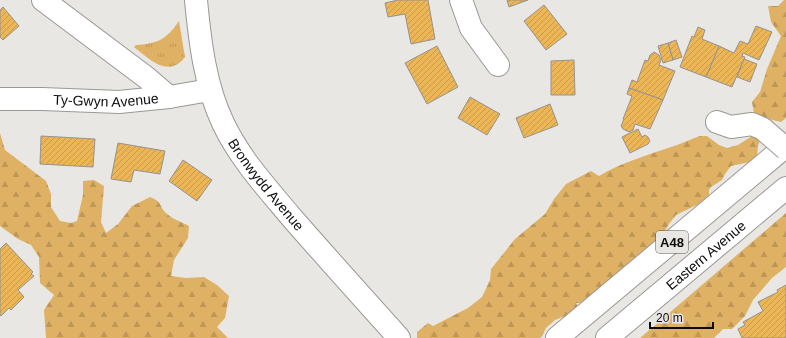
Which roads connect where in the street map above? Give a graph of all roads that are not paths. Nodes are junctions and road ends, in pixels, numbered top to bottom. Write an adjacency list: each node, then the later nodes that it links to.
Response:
1 (43, 0): 6 (main road)
2 (196, 0): 5 (main road, Bronwydd Avenue)
3 (461, 0): 4 (main road)
4 (498, 65)
5 (210, 90): 6 (main road, Ty-Gwyn Avenue); 12 (main road, Bronwydd Avenue)
6 (169, 97): 7 (main road, Ty-Gwyn Avenue)
7 (0, 99)
8 (717, 122): 10 (main road, bridge)
9 (786, 146): 13 (main road, A48)
10 (786, 149)
11 (786, 188): 14 (main road, Eastern Avenue / A48)
12 (399, 338)
13 (557, 338)
14 (607, 338)

